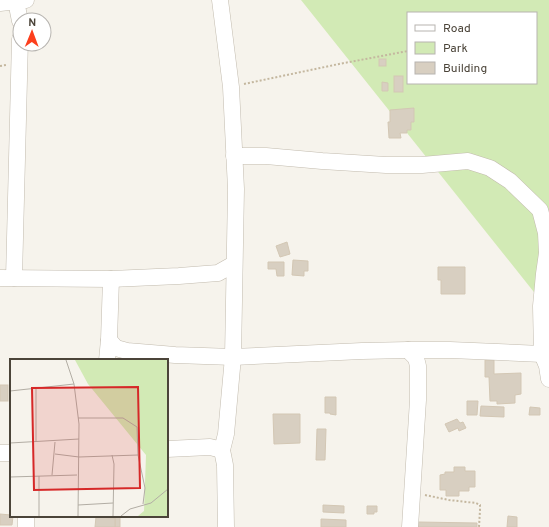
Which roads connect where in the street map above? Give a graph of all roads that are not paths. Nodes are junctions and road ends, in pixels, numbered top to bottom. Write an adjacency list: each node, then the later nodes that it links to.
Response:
1 (220, 0): 6 (street)
2 (21, 1): 3 (street); 4 (street)
3 (0, 2)
4 (20, 12)
5 (19, 52): 9 (street)
6 (234, 156): 7 (street); 14 (street)
7 (234, 264): 8 (street); 11 (street)
8 (218, 273): 10 (street); 11 (street)
9 (7, 278): 10 (street)
10 (111, 279): 12 (street)
11 (234, 283): 15 (street)
12 (109, 340): 15 (street); 16 (street)
13 (408, 350): 14 (street); 15 (street); 21 (street)
14 (542, 354): 17 (street)
15 (233, 357): 19 (street)
16 (107, 359)
17 (549, 379)
18 (168, 449): 19 (street)
19 (222, 450): 20 (street)
20 (226, 527)
21 (410, 527)

